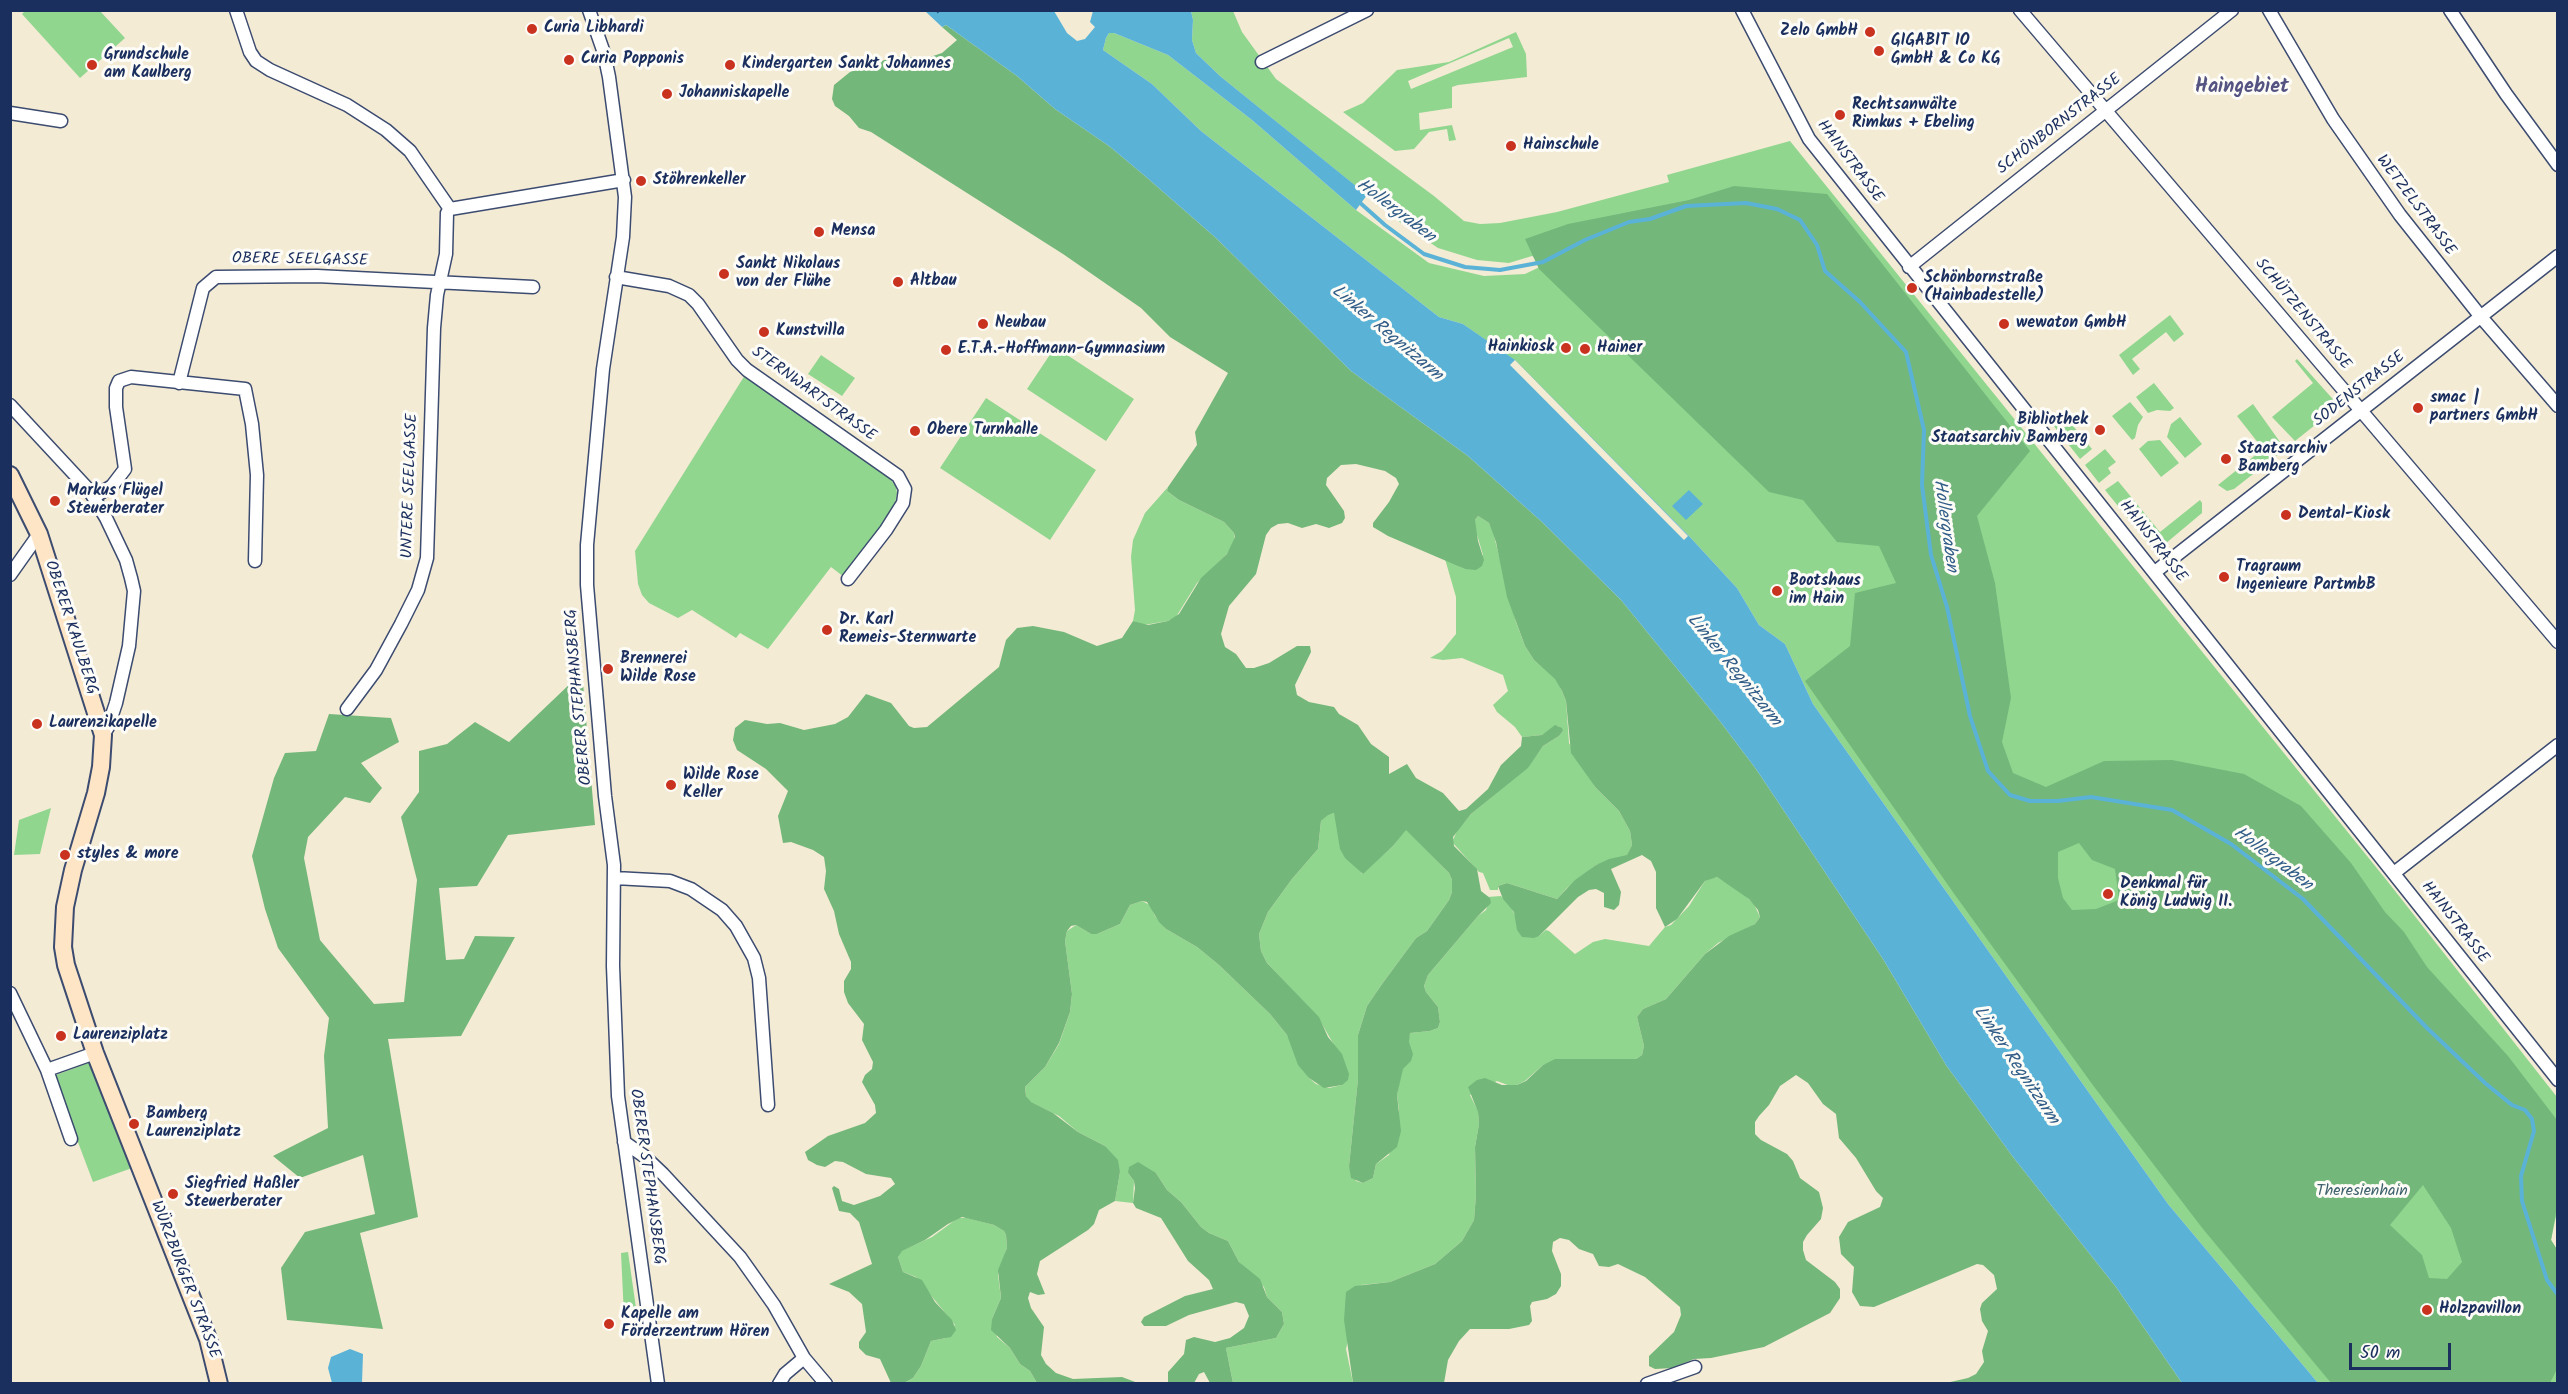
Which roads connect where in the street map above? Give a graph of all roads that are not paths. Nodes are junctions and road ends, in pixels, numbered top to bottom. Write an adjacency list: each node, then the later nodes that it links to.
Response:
1 (236, 10): 15 (street)
2 (589, 10): 14 (street, OBERER STEPHANSBERG)
3 (1367, 10): 9 (street)
4 (1742, 10): 17 (street, HAINSTRASSE)
5 (2020, 10): 10 (street, SCHÜTZENSTRASSE)
6 (2232, 10): 10 (street, SCHÖNBORNSTRASSE)
7 (2269, 10): 21 (street, WETZELSTRASSE)
8 (2450, 10): 13 (street)
9 (1262, 62)
10 (2107, 110): 17 (street, SCHÖNBORNSTRASSE); 25 (street, SCHÜTZENSTRASSE)
11 (10, 113): 12 (street)
12 (62, 121)
13 (2558, 165)
14 (624, 180): 15 (street); 18 (street, OBERER STEPHANSBERG)
15 (450, 209): 19 (street, UNTERE SEELGASSE)
16 (2558, 256): 21 (street, SODENSTRASSE)
17 (1909, 267): 31 (street, HAINSTRASSE)
18 (616, 277): 32 (street, STERNWARTSTRASSE); 38 (street, OBERER STEPHANSBERG)
19 (439, 281): 20 (street); 22 (street, OBERE SEELGASSE); 34 (street, UNTERE SEELGASSE)
20 (533, 287)
21 (2481, 316): 24 (street, WETZELSTRASSE); 25 (street, SODENSTRASSE)
22 (179, 383): 27 (street); 29 (street)
23 (10, 405): 27 (street)
24 (2558, 406)
25 (2360, 410): 31 (street, SODENSTRASSE); 33 (street, SCHÜTZENSTRASSE)
26 (10, 475): 28 (street, OBERER KAULBERG)
27 (94, 497): 35 (street)
28 (39, 534): 30 (street); 35 (street, OBERER KAULBERG)
29 (255, 561)
30 (11, 569)
31 (2155, 572): 37 (street, HAINSTRASSE)
32 (848, 579)
33 (2558, 642)
34 (347, 709)
35 (102, 735): 40 (street, OBERER KAULBERG)
36 (2558, 745): 37 (street)
37 (2394, 873): 42 (street, HAINSTRASSE)
38 (615, 878): 43 (street); 45 (street, OBERER STEPHANSBERG)
39 (10, 993): 41 (street)
40 (95, 1053): 41 (street); 48 (street, WÜRZBURGER STRASSE)
41 (47, 1070): 44 (street)
42 (2558, 1080)
43 (768, 1106)
44 (71, 1139)
45 (624, 1142): 46 (street); 49 (street, OBERER STEPHANSBERG)
46 (804, 1358): 50 (street); 51 (street)
47 (1695, 1366): 52 (street)
48 (219, 1383)
49 (658, 1383)
50 (779, 1383)
51 (826, 1383)
52 (1647, 1383)

